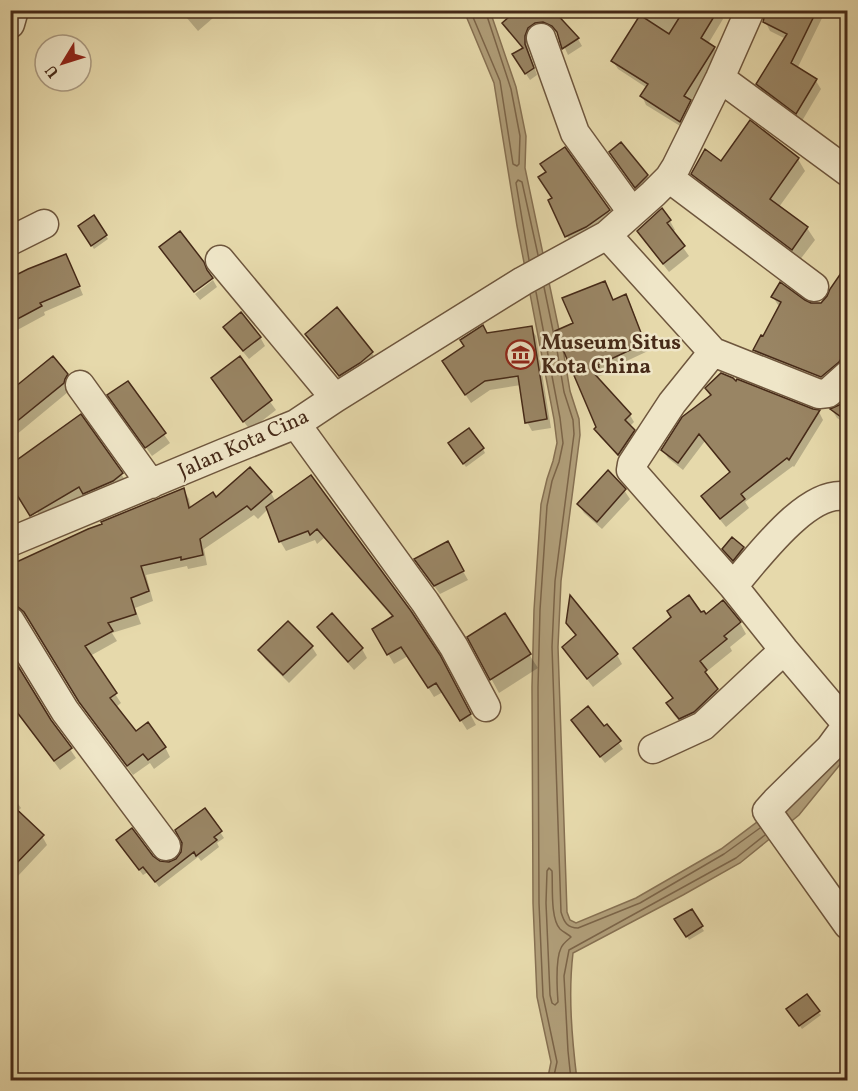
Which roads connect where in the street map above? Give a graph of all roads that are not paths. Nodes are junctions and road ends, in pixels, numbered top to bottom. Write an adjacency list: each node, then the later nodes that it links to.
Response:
1 (14, 10): 3 (street)
2 (746, 13): 5 (street, Jalan Kota Cina)
3 (10, 24)
4 (541, 38): 8 (street)
5 (720, 78): 6 (street); 7 (street, Jalan Kota Cina)
6 (848, 172)
7 (669, 178): 8 (street, Jalan Kota Cina); 13 (street)
8 (632, 212): 10 (street, Jalan Kota Cina)
9 (44, 224): 11 (street)
10 (608, 235): 14 (street); 17 (street, Jalan Kota Cina)
11 (10, 241)
12 (220, 260): 17 (street)
13 (814, 287)
14 (712, 352): 15 (street); 22 (street)
15 (848, 375)
16 (80, 385): 19 (street)
17 (334, 398): 18 (street, Jalan Kota Cina)
18 (296, 424): 19 (street, Jalan Kota Cina); 25 (street)
19 (151, 484): 21 (street, Jalan Kota Cina)
20 (848, 497): 22 (street)
21 (15, 532)
22 (733, 586): 24 (street)
23 (10, 621): 27 (street)
24 (784, 650): 26 (street); 28 (street)
25 (486, 707)
26 (653, 749)
27 (166, 846)
28 (848, 925)

